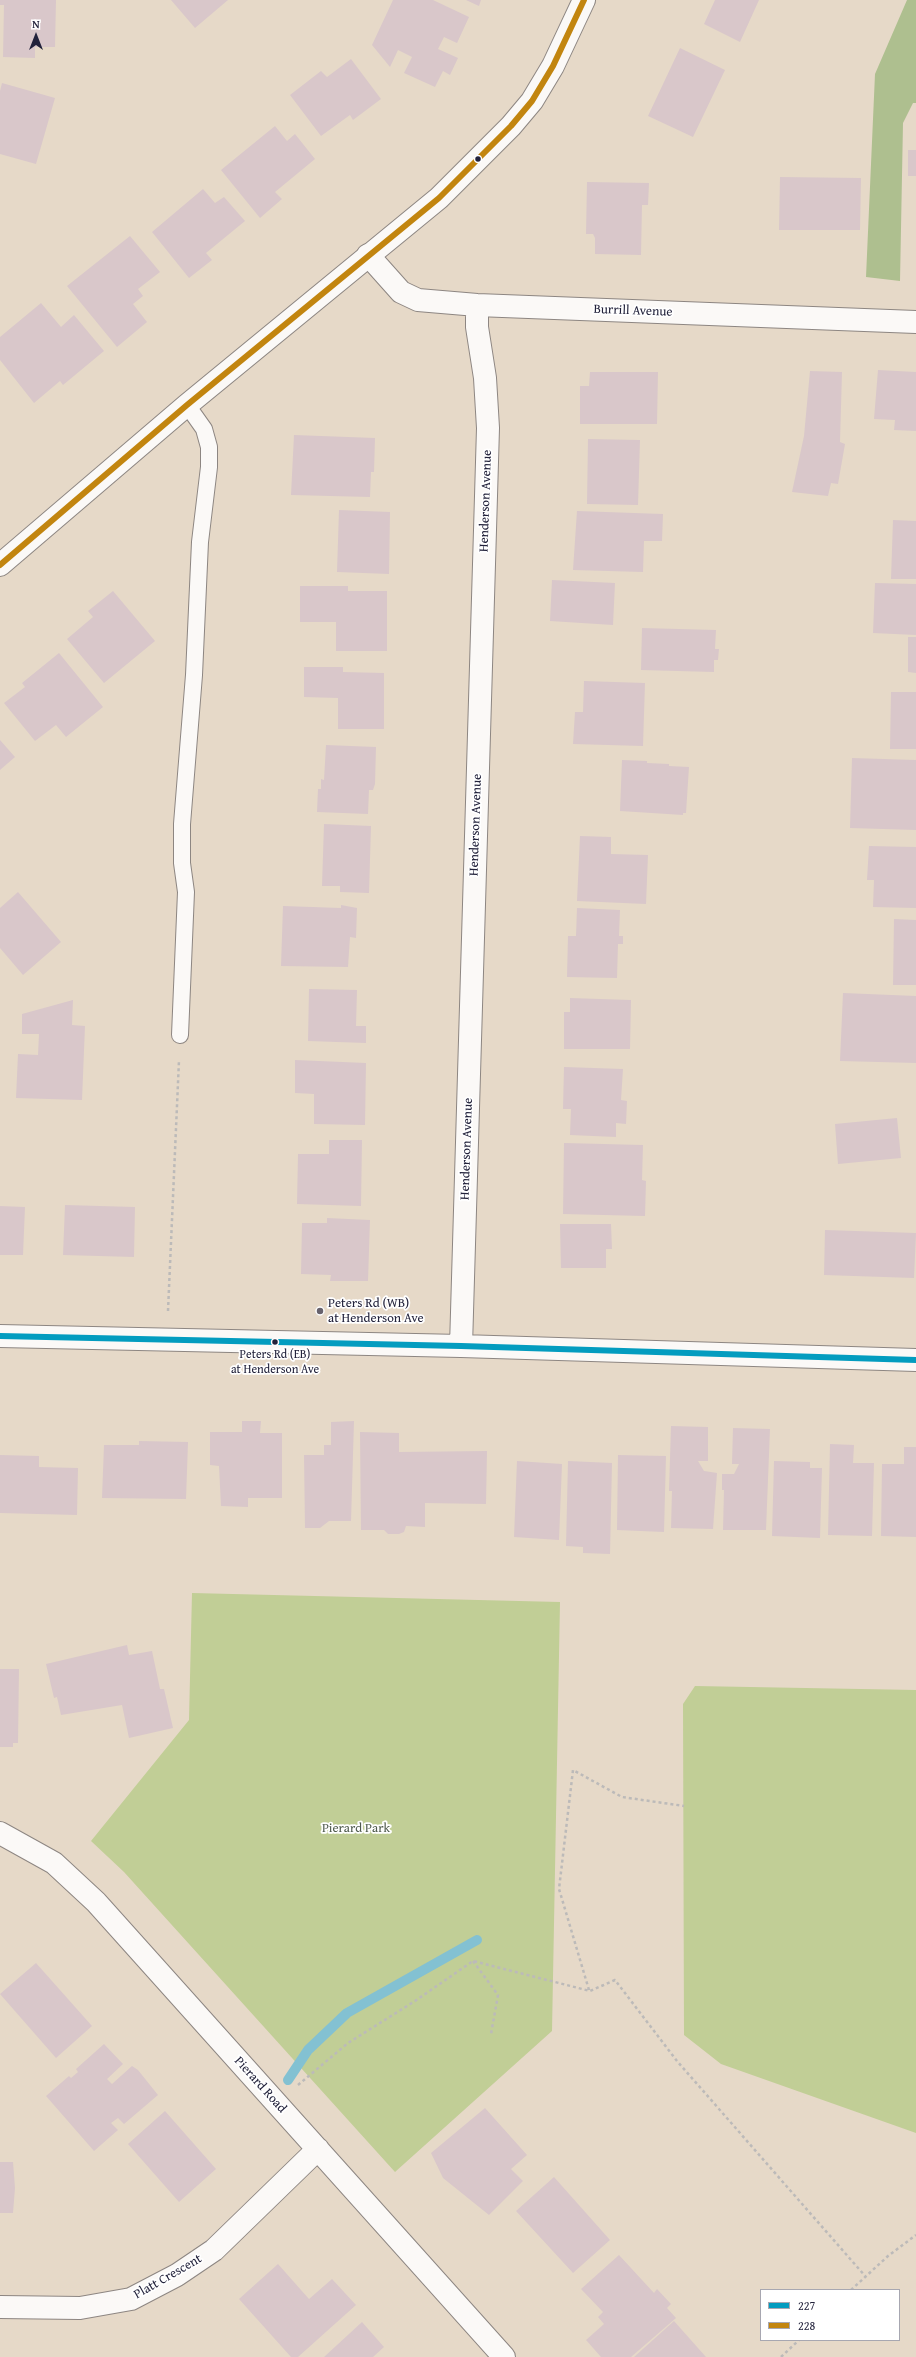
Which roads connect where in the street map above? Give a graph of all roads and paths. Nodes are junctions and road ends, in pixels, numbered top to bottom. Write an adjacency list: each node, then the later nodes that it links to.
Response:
1 (584, 0): 2 (street)
2 (368, 255): 3 (street, Burrill Avenue); 5 (street)
3 (477, 305): 4 (street, Burrill Avenue); 10 (street, Henderson Avenue)
4 (916, 322)
5 (187, 405): 6 (street); 7 (lane)
6 (0, 565)
7 (180, 1035): 9 (path)
8 (0, 1336): 9 (street)
9 (167, 1339): 10 (street)
10 (461, 1346): 11 (street)
11 (916, 1360)
12 (684, 1806): 15 (path)
13 (0, 1833): 18 (street, Pierard Road)
14 (473, 1961): 15 (path); 16 (path); 17 (path)
15 (590, 1991): 20 (path)
16 (491, 2034)
17 (312, 2074)
18 (318, 2149): 22 (street, Platt Crescent); 24 (street, Pierard Road)
19 (916, 2236): 20 (path)
20 (866, 2276): 21 (path)
21 (852, 2289)
22 (0, 2307)
23 (798, 2341): 25 (path)
24 (504, 2357)
25 (781, 2357)

